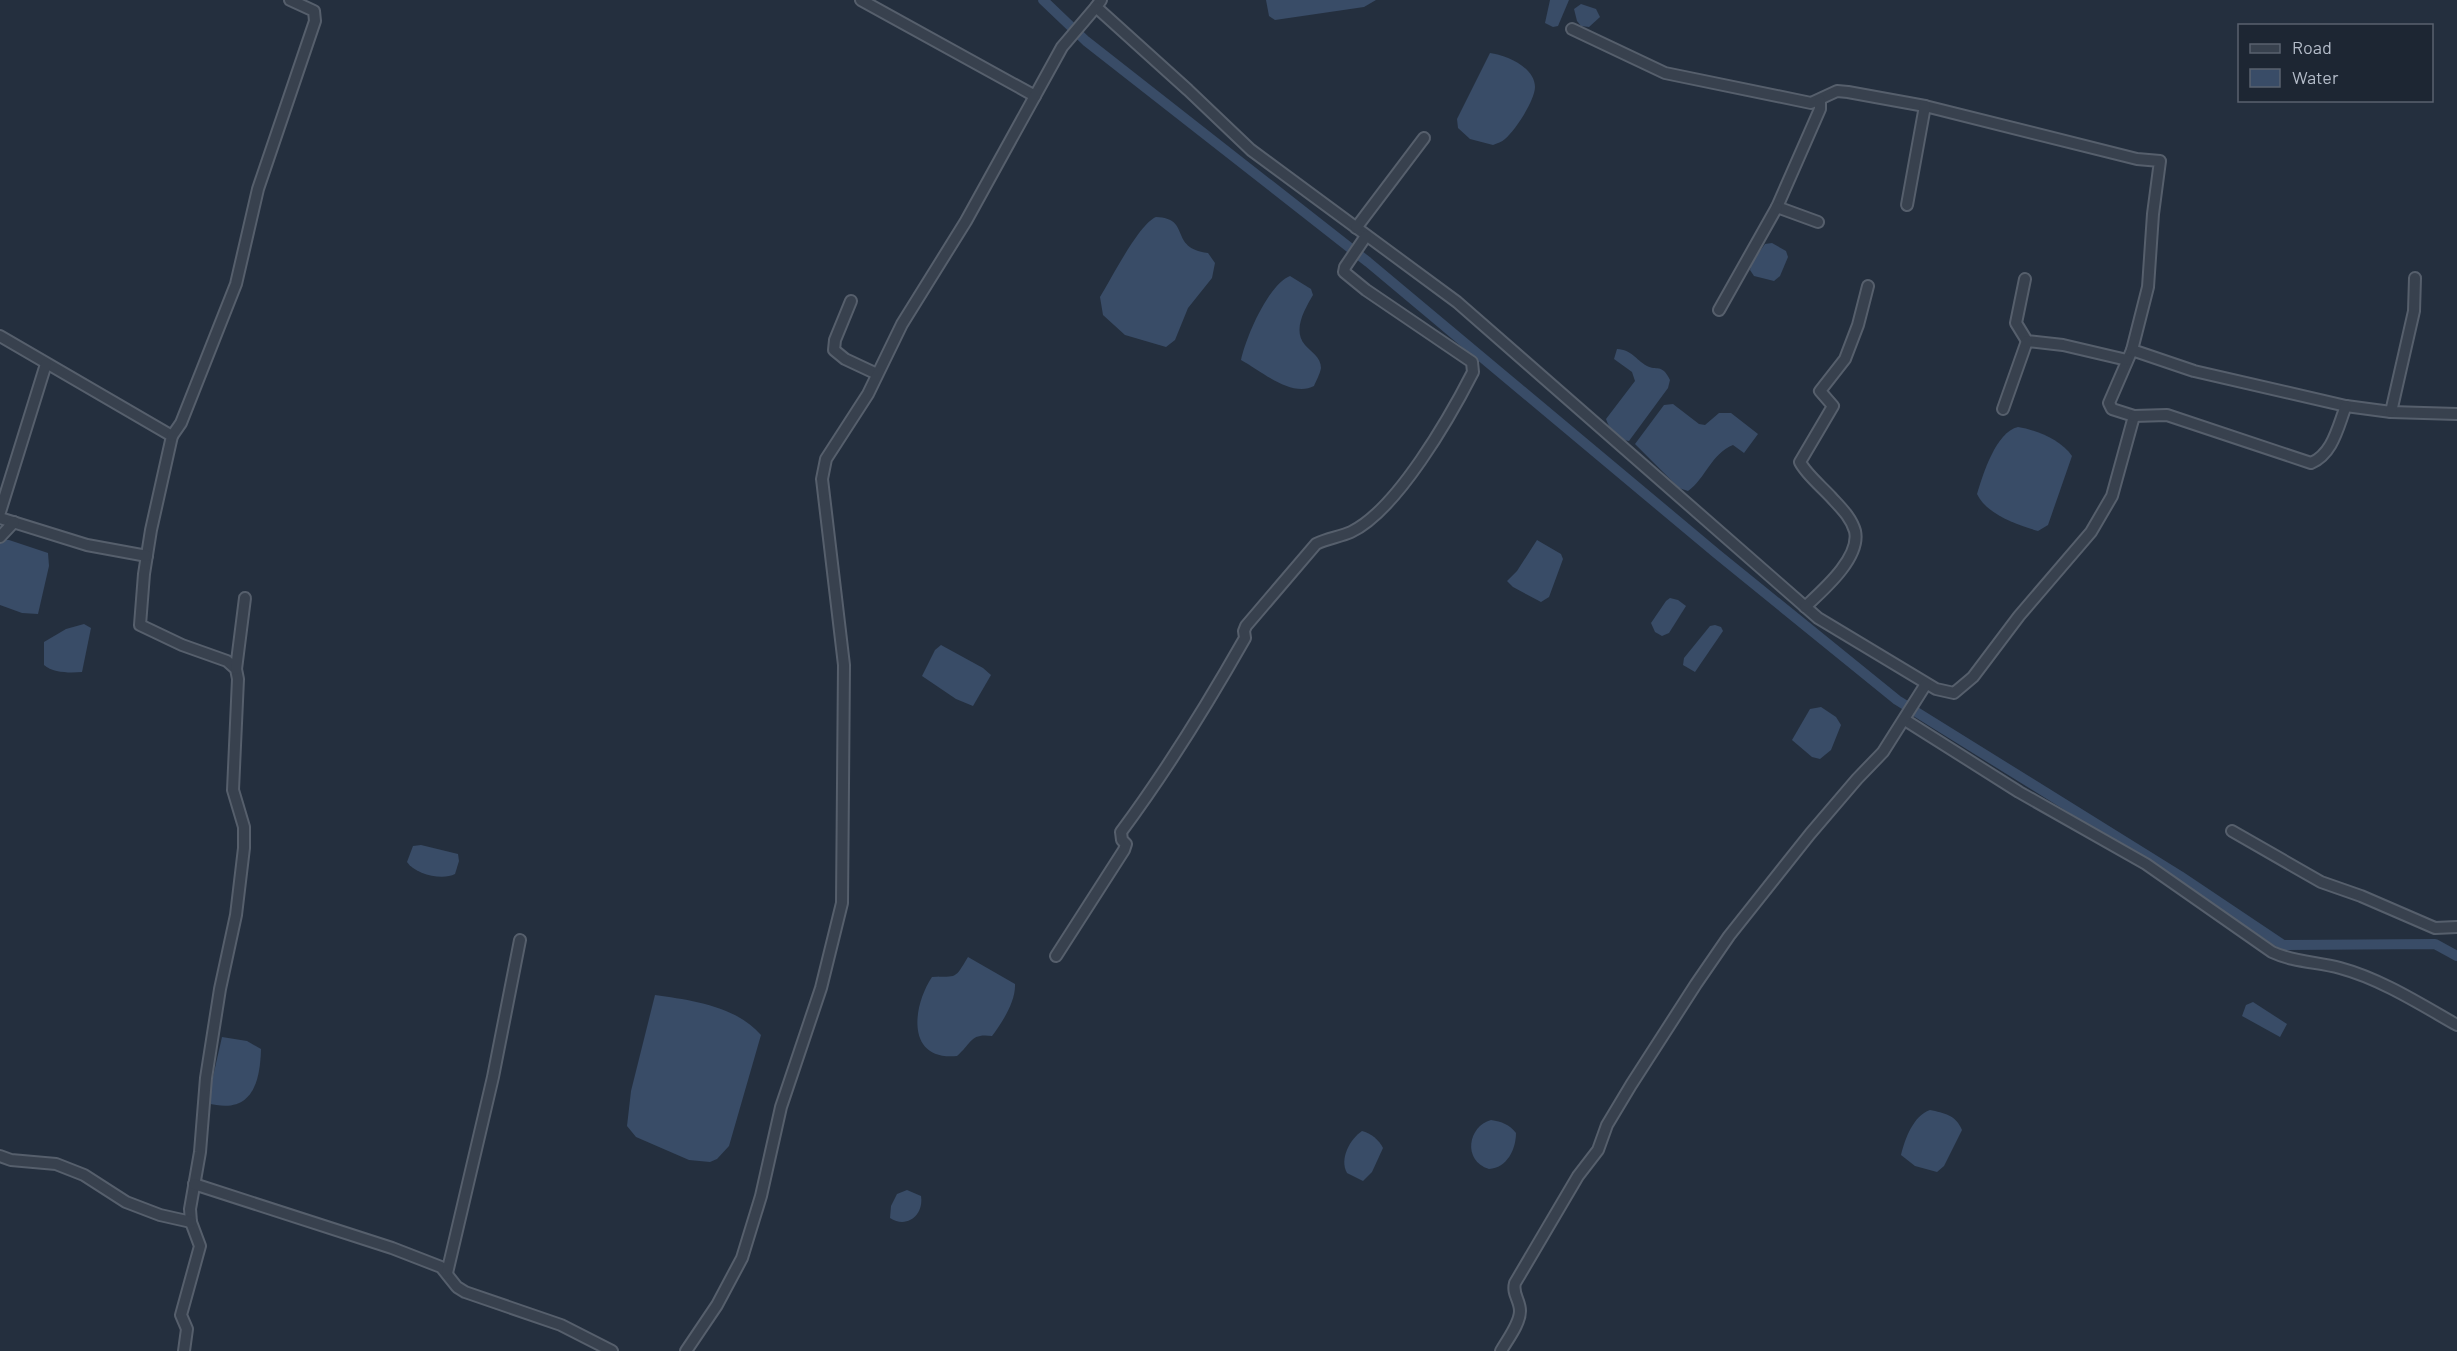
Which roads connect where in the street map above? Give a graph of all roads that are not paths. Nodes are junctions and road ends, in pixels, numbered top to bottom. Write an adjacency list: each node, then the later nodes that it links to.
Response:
1 (290, 0): 29 (street)
2 (861, 0): 5 (street)
3 (1096, 6): 5 (street); 12 (street)
4 (1572, 29): 6 (street)
5 (1035, 96): 23 (street)
6 (1820, 100): 7 (street); 10 (street)
7 (1925, 106): 9 (street); 21 (street)
8 (1424, 138): 12 (street)
9 (1907, 205)
10 (1777, 207): 11 (street); 18 (street)
11 (1818, 222)
12 (1356, 228): 13 (street)
13 (1363, 241): 36 (street); 43 (street)
14 (2415, 278): 26 (street)
15 (2025, 279): 20 (street)
16 (1868, 286): 36 (street)
17 (851, 301): 23 (street)
18 (1719, 310)
19 (0, 336): 22 (street)
20 (2027, 341): 21 (street); 25 (street)
21 (2130, 355): 24 (street); 28 (street)
22 (46, 363): 29 (street); 30 (street)
23 (877, 374): 51 (street)
24 (2346, 406): 26 (street); 28 (street)
25 (2003, 409)
26 (2391, 412): 27 (street)
27 (2457, 414)
28 (2134, 416): 38 (street)
29 (172, 436): 34 (street)
30 (0, 512)
31 (0, 518): 32 (street)
32 (14, 522): 33 (street); 34 (street)
33 (0, 537)
34 (147, 556): 37 (street)
35 (245, 598): 37 (street)
36 (1805, 607): 38 (street)
37 (236, 669): 46 (street)
38 (1926, 684): 39 (street)
39 (1907, 716): 44 (street); 52 (street)
40 (2232, 831): 41 (street)
41 (2457, 927)
42 (519, 940): 48 (street)
43 (1056, 956)
44 (2457, 1025)
45 (0, 1156): 47 (street)
46 (194, 1184): 47 (street); 48 (street)
47 (191, 1222): 49 (street)
48 (447, 1273): 50 (street)
49 (184, 1351)
50 (612, 1351)
51 (686, 1351)
52 (1500, 1351)

